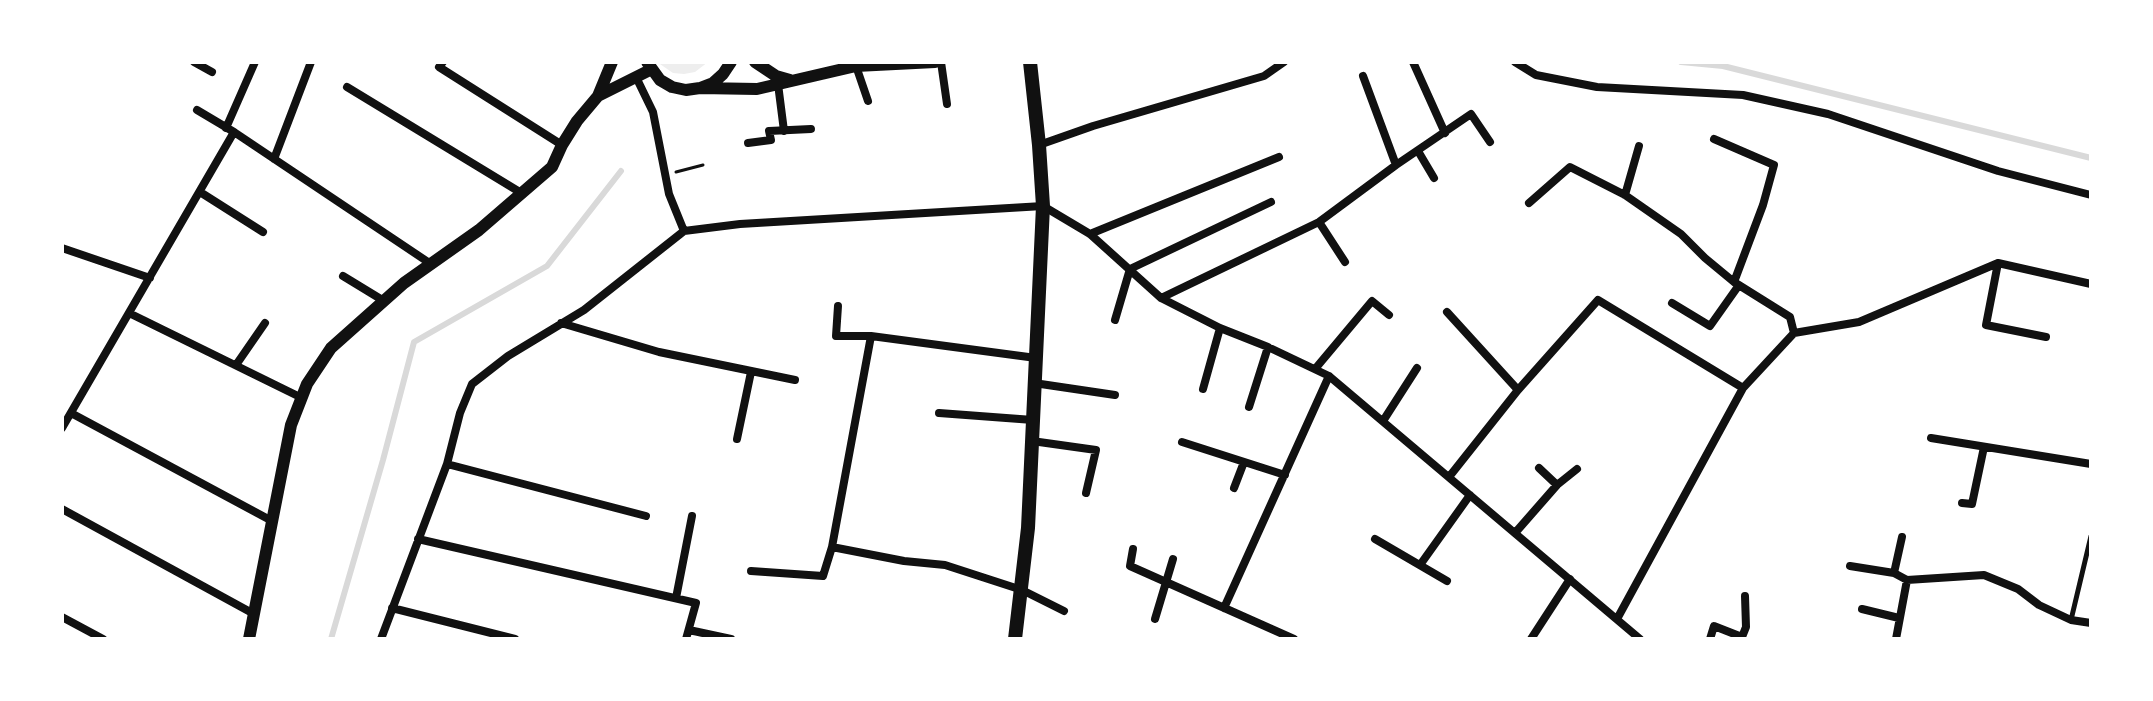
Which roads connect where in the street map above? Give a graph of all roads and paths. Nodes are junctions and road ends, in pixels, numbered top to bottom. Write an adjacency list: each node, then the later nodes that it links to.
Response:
1 (194, 62): 15 (street)
2 (255, 62): 27 (street)
3 (311, 62): 38 (street)
4 (443, 62): 33 (street)
5 (612, 62): 22 (street)
6 (731, 62): 21 (street)
7 (755, 62): 18 (street)
8 (938, 62): 14 (street); 24 (street)
9 (1030, 62): 34 (main road)
10 (1284, 62): 34 (street)
11 (1413, 62): 29 (street)
12 (1515, 62): 46 (street)
13 (648, 66): 17 (street); 21 (street)
14 (856, 66): 18 (street); 23 (street)
15 (212, 72)
16 (1363, 76): 40 (street)
17 (636, 77): 22 (street); 41 (street)
18 (794, 80): 19 (street)
19 (778, 84): 21 (street); 28 (street)
20 (347, 87): 44 (street)
21 (700, 88)
22 (598, 96): 33 (street)
23 (868, 101)
24 (947, 104)
25 (197, 110): 27 (street)
26 (811, 129): 28 (street)
27 (230, 130): 38 (street); 43 (street)
28 (784, 131): 32 (street)
29 (1445, 133): 31 (street); 36 (street)
30 (1714, 139): 61 (street)
31 (1490, 142)
32 (748, 143)
33 (562, 145): 44 (street)
34 (1039, 145): 49 (main road)
35 (1639, 146): 45 (street)
36 (1418, 151): 40 (street); 42 (street)
37 (1279, 157): 53 (street)
38 (274, 159): 57 (street)
39 (703, 165): 41 (path)
40 (1396, 165): 50 (street)
41 (665, 175): 51 (street)
42 (1434, 178)
43 (200, 192): 52 (street); 60 (street)
44 (523, 194): 57 (street)
45 (1625, 195): 48 (street); 61 (street)
46 (2091, 195)
47 (1271, 202): 58 (street)
48 (1529, 203)
49 (1043, 206): 51 (street); 53 (street); 78 (main road)
50 (1319, 222): 55 (street); 63 (street)
51 (684, 231): 72 (street)
52 (263, 232)
53 (1090, 234): 58 (street)
54 (62, 248): 60 (street)
55 (1345, 262)
56 (1998, 263): 62 (street); 74 (street); 76 (street)
57 (431, 264): 64 (street)
58 (1130, 269): 63 (street); 70 (street)
59 (343, 276): 64 (street)
60 (150, 278): 68 (street)
61 (1736, 283): 65 (street); 74 (street)
62 (2091, 284)
63 (1161, 298): 73 (street)
64 (384, 301): 90 (street)
65 (1672, 303)
66 (838, 306): 75 (street)
67 (1447, 312): 88 (street)
68 (129, 313): 79 (street); 92 (street)
69 (1389, 315): 81 (street)
70 (1115, 320)
71 (265, 323): 79 (street)
72 (561, 323): 82 (street); 103 (street)
73 (1220, 328): 77 (street); 87 (street)
74 (1794, 333): 86 (street)
75 (871, 336): 78 (street); 123 (street)
76 (2046, 337)
77 (1268, 347): 81 (street); 91 (street)
78 (1036, 358): 85 (main road)
79 (236, 365): 90 (street)
80 (1417, 368): 95 (street)
81 (1315, 369): 83 (street)
82 (751, 372): 84 (street); 98 (street)
83 (1329, 376): 95 (street); 107 (street)
84 (795, 380)
85 (1034, 383): 89 (street); 94 (main road)
86 (1743, 388): 88 (street); 145 (street)
87 (1203, 389)
88 (1518, 390): 108 (street)
89 (1115, 395)
90 (302, 398): 117 (street)
91 (1249, 407)
92 (71, 413): 96 (street); 117 (street)
93 (939, 413): 94 (street)
94 (1033, 420): 99 (main road)
95 (1383, 421): 108 (street)
96 (62, 428)
97 (1931, 438): 101 (street)
98 (737, 439)
99 (1032, 441): 111 (street); 134 (main road)
100 (1182, 442): 102 (street)
101 (1984, 447): 104 (street); 113 (street)
102 (1244, 462): 107 (street); 110 (street)
103 (447, 464): 115 (street); 121 (street)
104 (2091, 464)
105 (1539, 468): 109 (street)
106 (1577, 469): 109 (street)
107 (1285, 475): 138 (street)
108 (1449, 477): 112 (street)
109 (1557, 485): 118 (street)
110 (1234, 488)
111 (1086, 493)
112 (1470, 495): 118 (street); 126 (street)
113 (1962, 503)
114 (62, 509): 141 (street)
115 (646, 516)
116 (692, 516): 136 (street)
117 (272, 521): 141 (street)
118 (1515, 533): 130 (street)
119 (2091, 536): 146 (lane)
120 (1902, 537): 129 (street)
121 (418, 539): 136 (street); 137 (street)
122 (1375, 539): 126 (street)
123 (832, 547): 128 (street); 134 (street)
124 (1133, 549): 133 (street)
125 (1173, 559): 133 (street)
126 (1420, 565): 132 (street)
127 (1850, 566): 129 (street)
128 (751, 571)
129 (1894, 573): 131 (street)
130 (1570, 579): 145 (street); 157 (street)
131 (1907, 580): 143 (street); 146 (street)
132 (1447, 581)
133 (1166, 582): 138 (street); 144 (street)
134 (1022, 590): 140 (street); 155 (main road)
135 (1745, 596): 160 (street)
136 (676, 598): 149 (street)
137 (392, 608): 152 (street); 153 (street)
138 (1224, 608): 156 (street)
139 (1862, 609): 143 (street)
140 (1064, 611)
141 (254, 614): 151 (street)
142 (62, 617): 150 (street)
143 (1899, 618): 161 (street)
144 (1155, 619)
145 (1617, 619): 148 (street)
146 (2071, 620): 147 (street)
147 (2091, 623)
148 (1630, 629): 158 (street); 159 (street)
149 (688, 635): 154 (street)
150 (103, 639)
151 (249, 639)
152 (381, 639)
153 (515, 639)
154 (731, 639)
155 (1015, 639)
156 (1294, 639)
157 (1531, 639)
158 (1626, 639)
159 (1640, 639)
160 (1710, 639)
161 (1896, 639)

